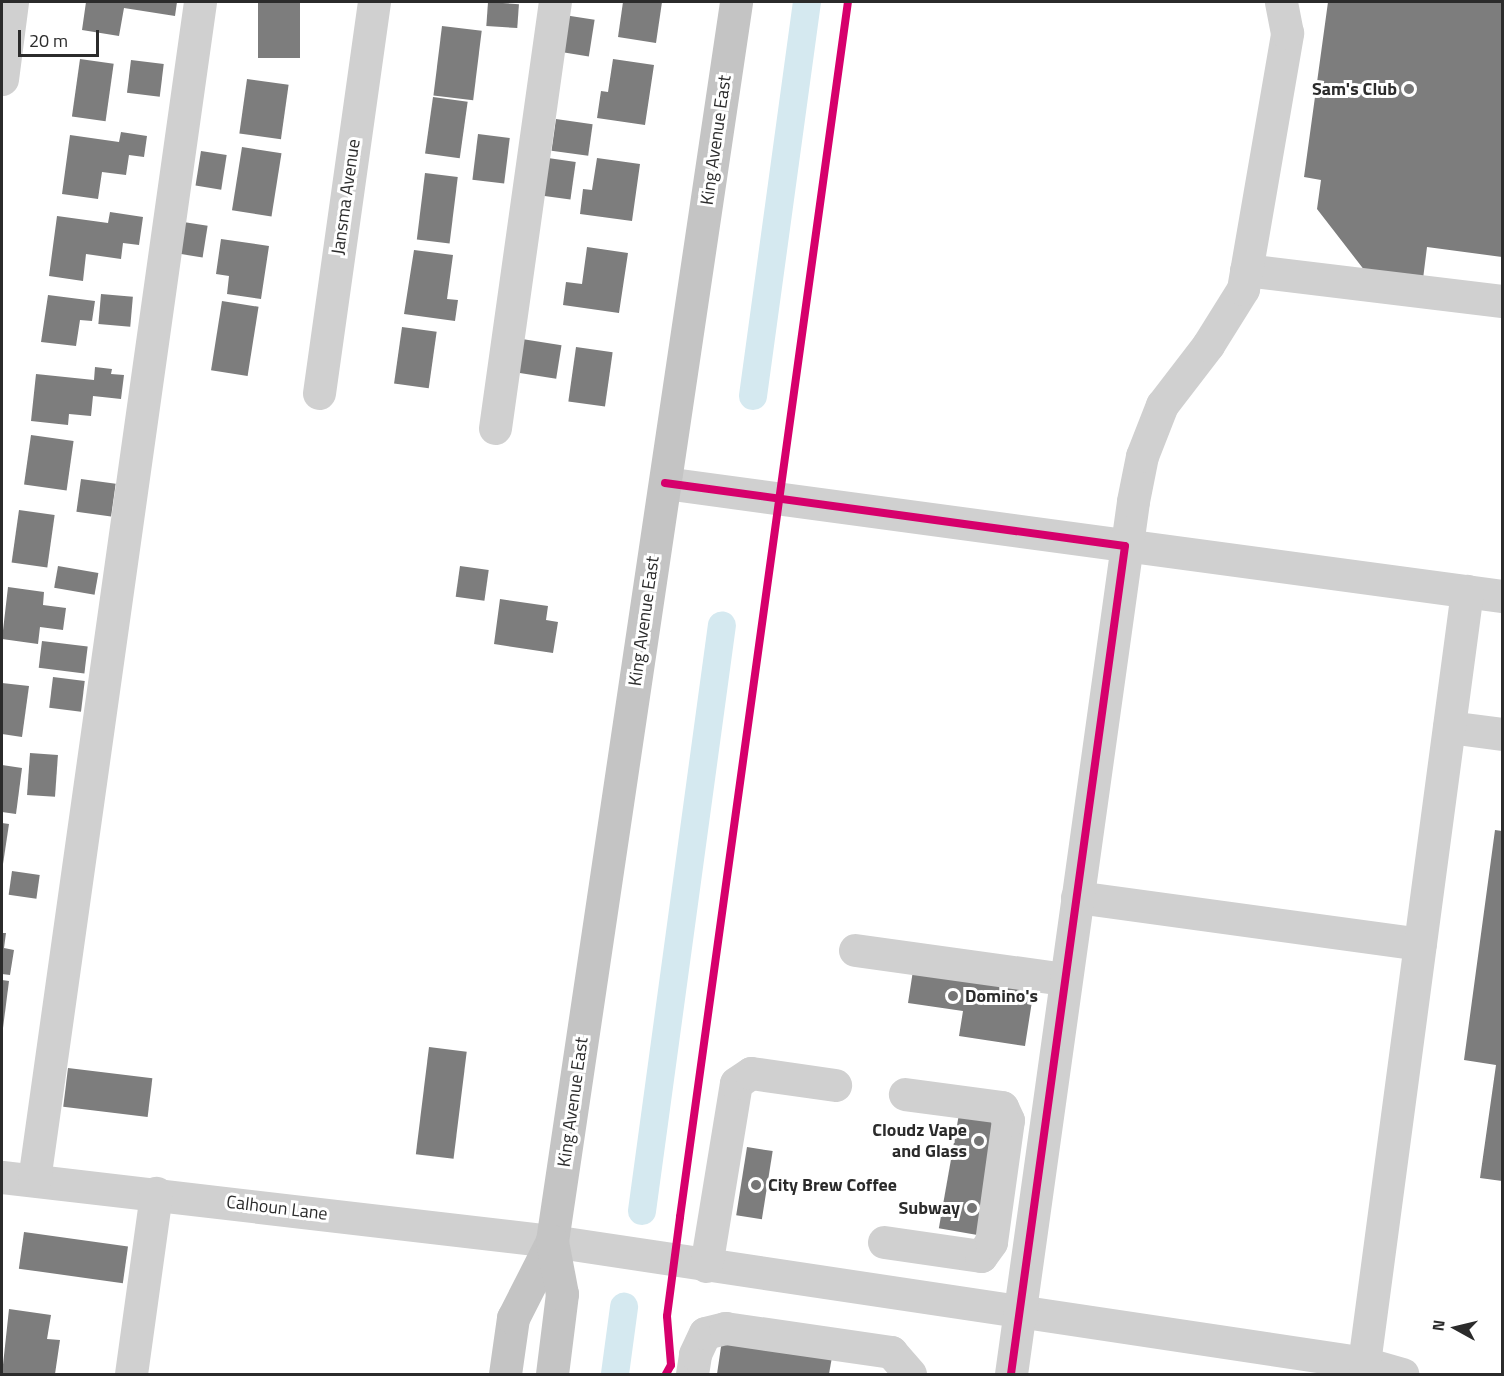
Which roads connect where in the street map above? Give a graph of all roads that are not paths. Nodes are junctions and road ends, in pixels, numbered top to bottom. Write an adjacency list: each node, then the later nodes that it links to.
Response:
1 (12, 2): 7 (street)
2 (200, 2): 25 (street)
3 (374, 2): 10 (street, Jansma Avenue)
4 (555, 2): 11 (street)
5 (736, 2): 12 (main road, King Avenue East)
6 (1281, 2): 8 (street)
7 (2, 79)
8 (1246, 270): 9 (street); 13 (street)
9 (1503, 301)
10 (319, 393)
11 (495, 428)
12 (665, 483): 13 (street); 27 (main road, King Avenue East)
13 (1125, 546): 14 (street); 18 (street)
14 (1467, 591): 15 (street); 16 (street)
15 (1503, 596)
16 (1449, 727): 17 (street); 19 (street)
17 (1503, 734)
18 (1077, 897): 19 (street); 21 (street)
19 (1420, 944): 31 (street)
20 (855, 950): 21 (street)
21 (1065, 980): 30 (street)
22 (835, 1085): 29 (street)
23 (905, 1094): 28 (street)
24 (2, 1177): 25 (street, Calhoun Lane)
25 (34, 1180): 26 (street, Calhoun Lane)
26 (156, 1193): 27 (street, Calhoun Lane); 32 (street)
27 (552, 1241): 29 (street, Calhoun Lane); 33 (main road, King Avenue East); 34 (main road, King Avenue East)
28 (884, 1242)
29 (706, 1266): 30 (street, Calhoun Lane)
30 (1019, 1311): 31 (street, Calhoun Lane); 37 (street)
31 (1364, 1363): 38 (street, Calhoun Lane)
32 (131, 1374)
33 (505, 1374)
34 (552, 1374)
35 (692, 1374): 36 (street)
36 (910, 1374)
37 (1011, 1374)
38 (1402, 1374)

